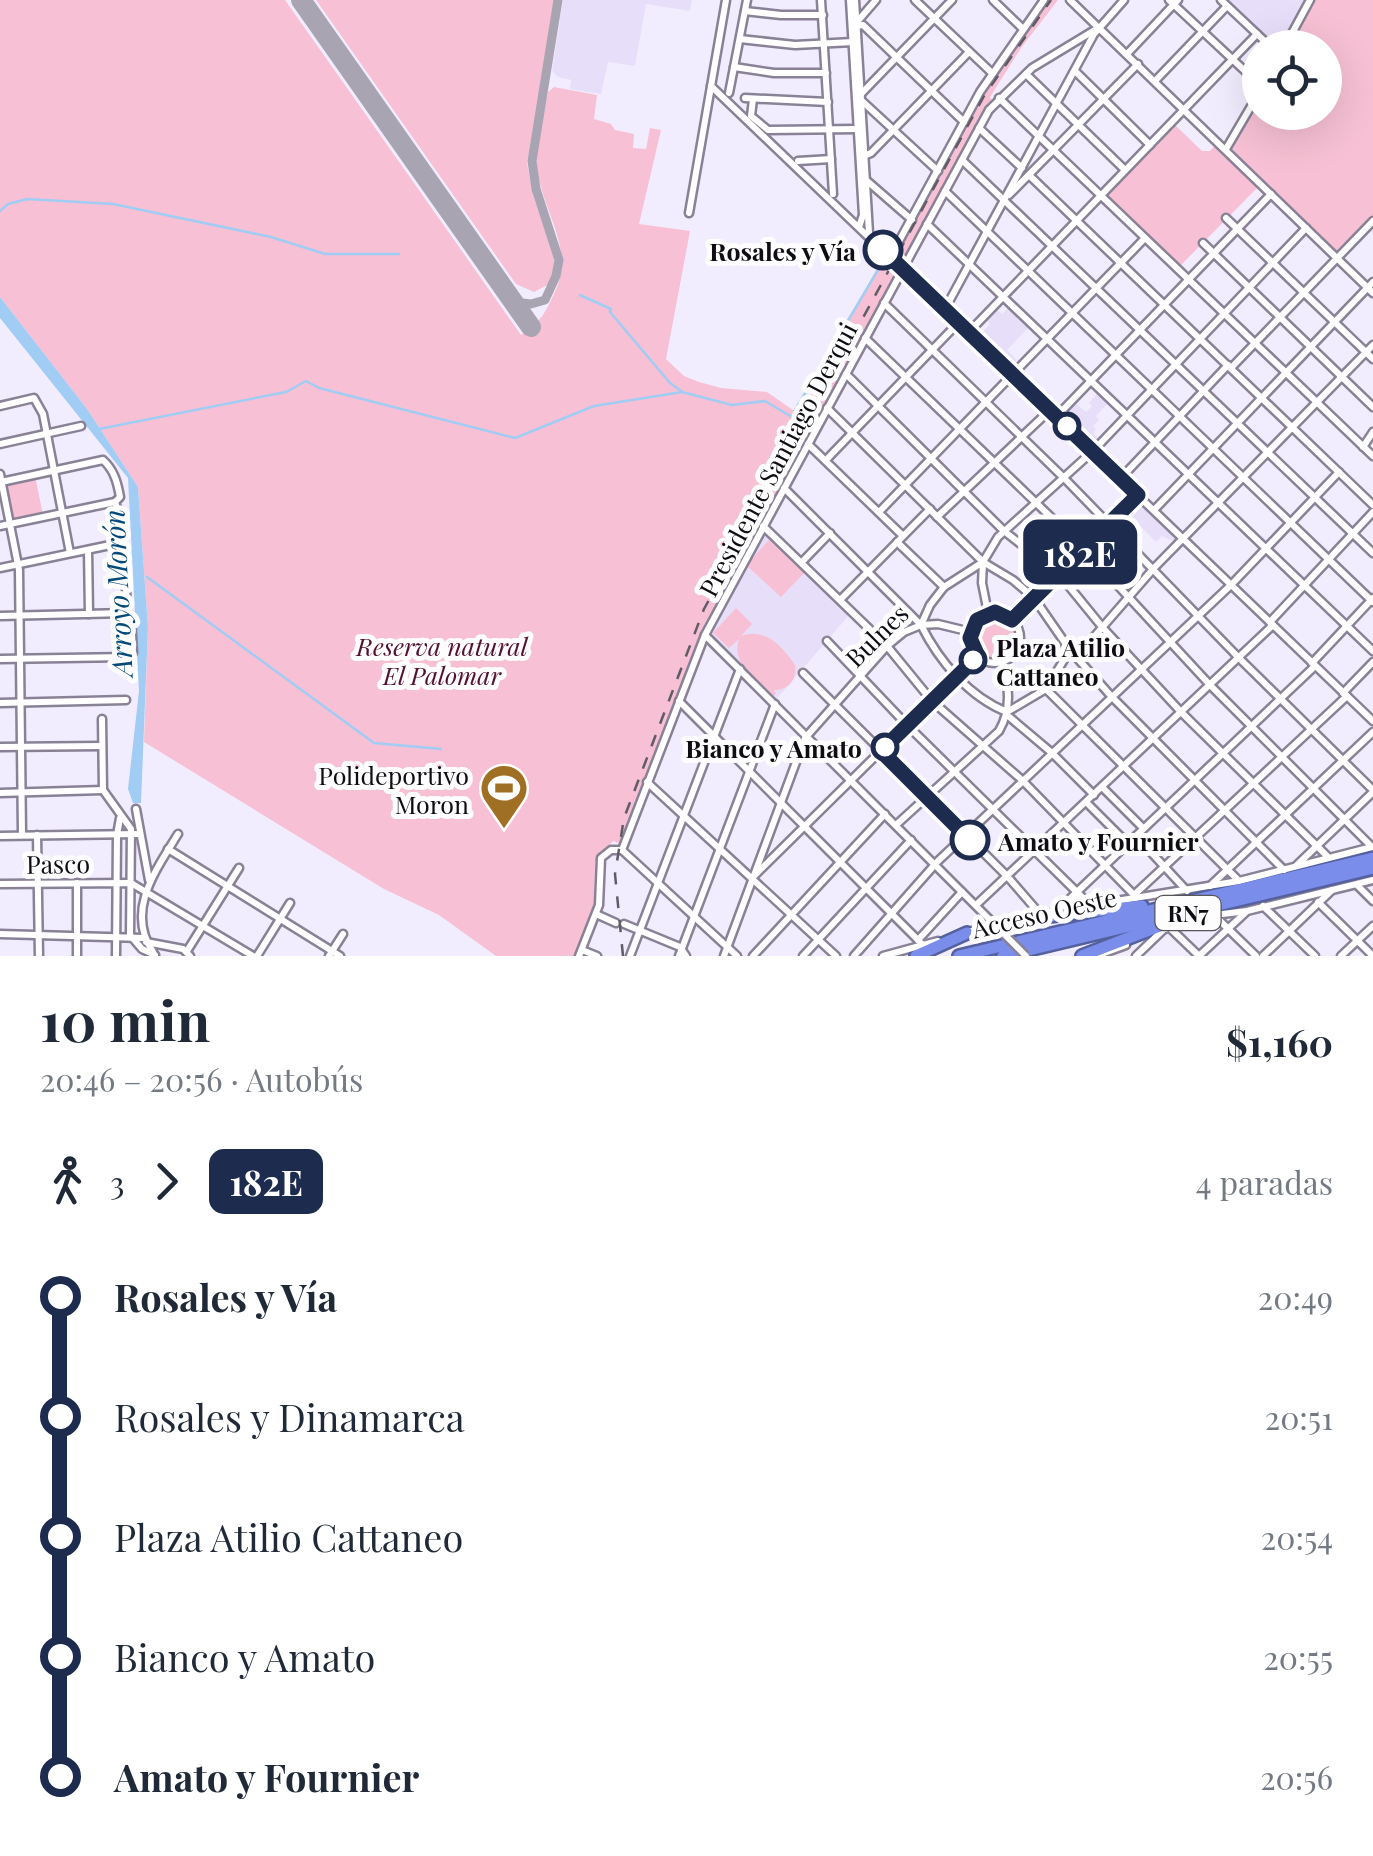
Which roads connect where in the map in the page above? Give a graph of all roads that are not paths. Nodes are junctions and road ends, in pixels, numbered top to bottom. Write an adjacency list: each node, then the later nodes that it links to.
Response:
1 (726, 0): 40 (street)
2 (747, 0): 15 (street)
3 (822, 0): 16 (street)
4 (852, 0): 18 (street); 25 (street)
5 (876, 0): 18 (street)
6 (915, 0): 17 (street)
7 (952, 0): 17 (street)
8 (992, 0): 20 (street)
9 (1044, 0): 20 (street)
10 (1070, 0): 19 (street)
11 (1124, 0): 19 (street)
12 (1310, 0): 22 (street)
13 (1174, 2): 23 (street); 29 (street)
14 (1224, 3): 21 (street); 23 (street)
15 (745, 10): 16 (street); 24 (street)
16 (822, 15): 26 (street)
17 (934, 18): 28 (street); 30 (street)
18 (856, 24): 30 (street); 43 (street)
19 (1098, 28): 29 (street); 35 (street); 38 (street, Presidente Santiago Derqui)
20 (1023, 29): 37 (street)
21 (1252, 30)
22 (1294, 30)
23 (1203, 32): 31 (street); 39 (street)
24 (740, 39): 26 (street); 33 (street)
25 (852, 42): 26 (street); 53 (street)
26 (825, 44): 36 (street)
27 (1242, 49): 31 (street)
28 (969, 52): 37 (street); 41 (street)
29 (1127, 54): 32 (street)
30 (897, 57): 41 (street); 43 (street)
31 (1232, 59): 34 (street); 48 (street)
32 (1138, 64): 39 (street); 45 (street)
33 (734, 67): 36 (street); 42 (street)
34 (1242, 69)
35 (1074, 71): 45 (street); 47 (street)
36 (826, 73): 46 (street)
37 (992, 73): 50 (street)
38 (1026, 74): 44 (street, Presidente Santiago Derqui); 47 (street)
39 (1156, 82): 48 (street)
40 (711, 86): 74 (street); 80 (street)
41 (932, 90): 50 (street); 54 (street)
42 (730, 93)
43 (861, 98): 54 (street); 60 (street)
44 (999, 98): 52 (street, Presidente Santiago Derqui); 56 (street)
45 (1104, 100): 51 (street); 57 (street)
46 (828, 102): 55 (street); 55 (street)
47 (1056, 104): 51 (street); 56 (street)
48 (1184, 109): 57 (street); 58 (street)
49 (1242, 120): 58 (street)
50 (964, 122): 66 (street)
51 (1079, 125): 59 (street); 65 (street)
52 (979, 128): 62 (street, Presidente Santiago Derqui); 64 (street)
53 (858, 129): 55 (street); 80 (street)
54 (894, 129): 60 (street); 66 (street)
55 (830, 131): 61 (street)
56 (1039, 136): 59 (street); 64 (street)
57 (1150, 145): 65 (street)
58 (1226, 149): 71 (street)
59 (1054, 151): 67 (street); 72 (street)
60 (864, 156): 68 (street)
61 (831, 158): 63 (street); 70 (street)
62 (962, 159): 69 (street, Presidente Santiago Derqui); 73 (street)
63 (798, 160)
64 (1022, 168): 73 (street)
65 (1125, 170): 72 (street)
66 (938, 171): 76 (street)
67 (1030, 176): 73 (street); 77 (street)
68 (866, 180): 76 (street); 84 (street)
69 (944, 191): 79 (street, Presidente Santiago Derqui); 83 (street)
70 (833, 194)
71 (1271, 194): 81 (street); 82 (street)
72 (1101, 196): 77 (street); 85 (street)
73 (1007, 197): 83 (street); 87 (street)
74 (689, 213)
75 (1226, 218): 82 (street)
76 (912, 220): 89 (street)
77 (1077, 221): 87 (street); 91 (street)
78 (1372, 223): 90 (street)
79 (927, 224): 93 (street); 94 (street, Presidente Santiago Derqui)
80 (859, 226): 84 (street)
81 (1306, 228): 90 (street); 92 (street, Bulnes)
82 (1238, 229): 88 (street); 92 (street)
83 (988, 232): 93 (street); 95 (street)
84 (869, 236): 89 (street)
85 (1145, 238): 91 (street); 96 (street)
86 (1203, 243): 88 (street)
87 (1052, 247): 95 (street); 97 (street)
88 (1214, 254): 96 (street); 98 (street)
89 (890, 256): 94 (street)
90 (1337, 258): 99 (street); 100 (street)
91 (1121, 263): 97 (street); 103 (street)
92 (1273, 263): 98 (street, Bulnes); 100 (street)
93 (971, 264): 101 (street); 104 (street)
94 (903, 268): 102 (street, Presidente Santiago Derqui); 104 (street)
95 (1029, 271): 101 (street); 105 (street)
96 (1188, 280): 103 (street); 106 (street)
97 (1097, 288): 105 (street); 110 (street)
98 (1249, 288): 106 (street, Bulnes); 107 (street)
99 (1371, 288): 109 (street)
100 (1304, 292): 107 (street); 109 (street)
101 (1004, 296): 111 (street); 113 (street)
102 (884, 303): 112 (street, Presidente Santiago Derqui); 118 (street)
103 (1165, 305): 110 (street); 114 (street)
104 (945, 309): 108 (street)
105 (1074, 314): 113 (street); 120 (street)
106 (1225, 314): 114 (street, Bulnes); 115 (street)
107 (1280, 318): 115 (street); 117 (street)
108 (959, 322): 111 (street); 118 (street)
109 (1335, 322): 117 (street); 119 (street)
110 (1141, 330): 120 (street); 122 (street)
111 (969, 332): 126 (street)
112 (865, 338): 125 (street, Presidente Santiago Derqui); 128 (street)
113 (1049, 339): 126 (street); 129 (street)
114 (1200, 339): 122 (street, Bulnes); 123 (street)
115 (1256, 343): 123 (street); 124 (street)
116 (1373, 345): 119 (street)
117 (1311, 347): 124 (street); 127 (street)
118 (933, 350): 128 (street); 133 (street)
119 (1366, 352): 121 (street); 127 (street)
120 (1116, 355): 129 (street); 130 (street)
121 (1373, 359)
122 (1176, 364): 130 (street, Bulnes); 131 (street)
123 (1230, 367): 131 (street); 132 (street)
124 (1286, 373): 132 (street); 134 (street)
125 (846, 374): 136 (street); 138 (street, Presidente Santiago Derqui)
126 (1013, 374): 133 (street); 139 (street)
127 (1342, 377): 134 (street); 137 (street)
128 (906, 378): 136 (street); 145 (street)
129 (1092, 381): 139 (street); 140 (street)
130 (1152, 389): 140 (street, Bulnes); 141 (street)
131 (1204, 391): 141 (street); 142 (street)
132 (1262, 398): 142 (street); 144 (street)
133 (986, 401): 145 (street); 149 (street)
134 (1318, 403): 144 (street); 153 (street)
135 (0, 406): 148 (street)
136 (880, 406): 147 (street); 157 (street)
137 (1373, 407)
138 (827, 408): 147 (street); 152 (street, Presidente Santiago Derqui)
139 (1054, 413): 149 (street); 155 (street)
140 (1128, 415): 150 (street); 155 (street, Bulnes)
141 (1180, 416): 150 (street); 154 (street)
142 (1237, 423): 154 (street); 156 (street)
143 (81, 426): 148 (street)
144 (1292, 428): 156 (street); 162 (street)
145 (959, 429): 157 (street); 160 (street)
146 (1373, 432): 153 (street)
147 (853, 433): 159 (street); 168 (street)
148 (47, 434): 151 (street); 161 (street)
149 (1022, 437): 160 (street); 166 (street)
150 (1156, 441): 163 (street); 164 (street)
151 (0, 444)
152 (808, 444): 159 (street); 169 (street, Presidente Santiago Derqui)
153 (1363, 446): 158 (street)
154 (1214, 448): 163 (street); 165 (street)
155 (1093, 451): 164 (street); 166 (street, Bulnes)
156 (1268, 454): 165 (street); 172 (street)
157 (932, 456): 168 (street); 170 (street)
158 (1373, 456)
159 (826, 460): 179 (street)
160 (994, 463): 170 (street); 174 (street)
161 (54, 471): 167 (street); 173 (street); 180 (street)
162 (1339, 472): 172 (street); 177 (street)
163 (1189, 474): 175 (street); 178 (street)
164 (1121, 478): 171 (street)
165 (1245, 478): 175 (street); 182 (street)
166 (1064, 479): 174 (street, Bulnes); 184 (street)
167 (1, 480): 183 (street)
168 (906, 484): 176 (street); 179 (street)
169 (784, 488): 186 (street, Presidente Santiago Derqui); 188 (street)
170 (965, 490): 181 (street); 187 (street)
171 (1138, 495): 178 (street); 184 (street)
172 (1315, 497): 182 (street); 189 (street)
173 (115, 502): 180 (street); 192 (street)
174 (1034, 504): 187 (street, Bulnes); 194 (street)
175 (1220, 504): 191 (street); 193 (street)
176 (930, 509): 181 (street); 190 (street)
177 (1373, 509): 189 (street)
178 (1154, 510): 191 (street)
179 (879, 512): 190 (street)
180 (62, 513): 183 (street); 196 (street)
181 (937, 517): 200 (street)
182 (1291, 523): 193 (street); 198 (street)
183 (10, 524): 185 (street); 201 (street)
184 (1110, 524): 194 (street); 203 (street)
185 (0, 526)
186 (764, 526): 199 (street); 225 (street, Presidente Santiago Derqui)
187 (1004, 531): 200 (street, Bulnes); 205 (street)
188 (830, 533): 199 (street); 204 (street)
189 (1353, 534): 197 (street); 198 (street)
190 (900, 539): 204 (street); 208 (street)
191 (1185, 539): 203 (street); 206 (street)
192 (115, 544): 195 (street); 215 (street)
193 (1267, 548): 206 (street); 207 (street)
194 (1084, 549): 205 (street); 210 (street)
195 (88, 550): 196 (street); 213 (street)
196 (70, 553): 201 (street)
197 (1373, 553)
198 (1329, 559): 207 (street); 212 (street)
199 (802, 562): 211 (street)
200 (983, 562): 208 (street, Bulnes); 209 (street); 214 (street)
201 (19, 564): 202 (street); 217 (street)
202 (0, 568)
203 (1154, 568): 210 (street); 218 (street)
204 (869, 570): 211 (street); 221 (street)
205 (1058, 574): 209 (street); 223 (street)
206 (1232, 584): 218 (street); 220 (street)
207 (1304, 584): 220 (street); 222 (street)
208 (944, 586): 221 (street, Bulnes)
209 (1034, 598): 219 (street); 230 (street)
210 (1128, 598): 223 (street); 227 (street)
211 (841, 599): 229 (street)
212 (1372, 600): 222 (street)
213 (89, 614): 215 (street); 217 (street)
214 (988, 614): 219 (street); 224 (street)
215 (129, 615): 235 (street)
216 (0, 616): 217 (street)
217 (20, 616): 235 (street)
218 (1199, 616): 227 (street); 233 (street)
219 (1012, 620): 228 (street)
220 (1272, 623): 233 (street); 238 (street)
221 (921, 625): 224 (street); 229 (street, Bulnes); 243 (street)
222 (1347, 625): 231 (street); 238 (street)
223 (1103, 628): 230 (street); 240 (street)
224 (970, 632): 232 (street)
225 (705, 635): 239 (street); 250 (street, Presidente Santiago Derqui)
226 (828, 641): 242 (street)
227 (1170, 643): 240 (street); 244 (street)
228 (1019, 644): 230 (street); 236 (street)
229 (888, 646): 242 (street, Bulnes); 251 (street)
230 (1070, 650): 245 (street); 247 (street)
231 (1373, 650)
232 (978, 656): 236 (street); 243 (street)
233 (1239, 658): 244 (street); 248 (street)
234 (0, 659): 235 (street)
235 (20, 659): 253 (street)
236 (1002, 662): 257 (street)
237 (1373, 662): 246 (street)
238 (1314, 664): 246 (street); 248 (street)
239 (740, 669): 254 (street); 265 (street)
240 (1141, 670): 247 (street); 256 (street)
241 (803, 672): 255 (street)
242 (862, 676): 255 (street, Bulnes); 260 (street)
243 (956, 676): 251 (street); 257 (street)
244 (1210, 685): 256 (street); 262 (street)
245 (1046, 688): 257 (street); 261 (street)
246 (1345, 695): 259 (street); 263 (street)
247 (1112, 697): 261 (street); 267 (street)
248 (1280, 699): 262 (street); 263 (street)
249 (126, 700): 253 (street)
250 (679, 701): 265 (street); 283 (street, Presidente Santiago Derqui)
251 (932, 701): 260 (street); 268 (street)
252 (0, 702): 253 (street)
253 (21, 702): 271 (street)
254 (775, 704): 266 (street); 278 (street)
255 (837, 706): 266 (street, Bulnes); 272 (street)
256 (1181, 712): 267 (street); 274 (street)
257 (1007, 714): 268 (street); 273 (street)
258 (102, 719): 269 (street)
259 (1373, 722)
260 (907, 725): 272 (street); 279 (street)
261 (1082, 725): 273 (street); 277 (street)
262 (1251, 726): 274 (street); 275 (street)
263 (1312, 730): 275 (street); 276 (street)
264 (1373, 732): 276 (street)
265 (713, 735): 278 (street); 301 (street)
266 (807, 736): 280 (street); 293 (street, Bulnes)
267 (1152, 739): 277 (street); 281 (street)
268 (986, 745): 279 (street); 282 (street)
269 (102, 746): 271 (street); 287 (street)
270 (0, 747): 271 (street)
271 (21, 747): 289 (street)
272 (881, 751): 280 (street); 292 (street)
273 (1052, 752): 282 (street); 291 (street)
274 (1223, 753): 281 (street); 284 (street)
275 (1283, 757): 284 (street); 286 (street)
276 (1343, 760): 286 (street); 288 (street)
277 (1123, 766): 285 (street); 296 (street)
278 (748, 770): 293 (street); 322 (street)
279 (956, 770): 292 (street); 295 (street)
280 (852, 780): 299 (street); 306 (street)
281 (1194, 780): 296 (street); 298 (street)
282 (1023, 781): 295 (street); 304 (street)
283 (647, 782): 301 (street); 325 (street, Presidente Santiago Derqui)
284 (1254, 784): 298 (street); 300 (street)
285 (1102, 787): 291 (street); 307 (street)
286 (1314, 787): 300 (street); 303 (street)
287 (103, 790): 289 (street); 302 (street)
288 (1373, 791): 303 (street)
289 (22, 792): 290 (street); 311 (street)
290 (0, 793)
291 (1094, 795): 294 (street)
292 (926, 796): 305 (street); 313 (street)
293 (780, 802): 306 (street); 338 (street, Bulnes)
294 (1086, 802): 304 (street); 319 (street)
295 (994, 808): 313 (street); 323 (street)
296 (1164, 808): 307 (street); 316 (street)
297 (136, 809): 308 (street)
298 (1226, 811): 316 (street); 318 (street)
299 (885, 814): 305 (street); 328 (street)
300 (1285, 814): 318 (street); 320 (street)
301 (682, 815): 322 (street); 343 (street)
302 (120, 817): 308 (street); 309 (street)
303 (1345, 818): 320 (street); 321 (street)
304 (1064, 822): 323 (street); 329 (street)
305 (896, 825): 317 (street)
306 (806, 827): 328 (street); 338 (street)
307 (1143, 828): 315 (street)
308 (134, 830): 309 (street); 344 (street); 348 (street)
309 (117, 834): 312 (street); 342 (street)
310 (178, 834): 324 (street)
311 (22, 835): 312 (street); 314 (street)
312 (37, 835): 346 (street)
313 (966, 835): 330 (street); 337 (street)
314 (0, 836)
315 (1136, 836): 319 (street); 332 (street)
316 (1196, 838): 332 (street); 335 (street)
317 (911, 840): 330 (street); 351 (street)
318 (1257, 842): 335 (street); 336 (street)
319 (1127, 843): 329 (street)
320 (1316, 845): 326 (street); 331 (street)
321 (1372, 847): 326 (street)
322 (718, 849): 338 (street); 371 (street)
323 (1036, 849): 337 (street); 352 (street)
324 (168, 850): 348 (street); 349 (street)
325 (622, 850): 343 (street); 366 (street, Presidente Santiago Derqui)
326 (1328, 856): 331 (street)
327 (1373, 858): 357 (highway, Acceso Oeste / RN7)
328 (840, 863): 351 (street); 369 (street)
329 (1106, 863): 352 (street); 356 (street)
330 (936, 865): 354 (street); 367 (street)
331 (1296, 866): 336 (street)
332 (1166, 867): 356 (street); 357 (street)
333 (239, 868): 349 (street)
334 (1373, 868): 357 (highway, Acceso Oeste / RN7)
335 (1227, 870): 340 (street); 350 (street)
336 (1284, 870): 340 (street)
337 (1007, 876): 362 (street); 368 (street)
338 (751, 878): 369 (street); 393 (street, Bulnes)
339 (1373, 880): 347 (street)
340 (1239, 881): 350 (street)
341 (76, 882): 342 (street, Pasco); 346 (street, Pasco); 385 (street)
342 (117, 882): 344 (street, Pasco); 386 (street)
343 (658, 882): 371 (street); 379 (street)
344 (132, 883): 348 (street); 387 (street)
345 (0, 884): 346 (street, Pasco)
346 (38, 884): 383 (street)
347 (1356, 884): 353 (street); 358 (street)
348 (147, 885): 374 (street); 388 (street)
349 (228, 886): 372 (street); 374 (street)
350 (1210, 887): 357 (street)
351 (866, 888): 367 (street); 389 (street)
352 (1076, 890): 361 (street); 365 (street)
353 (1333, 890): 355 (street); 360 (street)
354 (962, 892): 362 (street); 394 (street)
355 (1309, 894): 360 (street); 363 (street)
356 (1136, 895): 357 (street); 361 (street)
357 (1194, 900): 373 (highway); 415 (highway, Acceso Oeste / RN7); 416 (highway, Acceso Oeste / RN7); 418 (highway)
358 (1373, 901)
359 (290, 903): 372 (street)
360 (1319, 903): 380 (street); 390 (street)
361 (1089, 904): 365 (street)
362 (976, 905): 375 (street)
363 (1263, 906): 364 (street); 380 (street)
364 (1247, 910): 370 (street); 378 (street)
365 (1057, 911): 368 (street)
366 (596, 914): 379 (street); 396 (street, Presidente Santiago Derqui)
367 (892, 914): 394 (street); 413 (street)
368 (1040, 914): 373 (street)
369 (791, 915): 389 (street); 410 (street)
370 (1214, 915): 377 (street); 378 (street)
371 (694, 916): 393 (street); 397 (street)
372 (280, 918): 398 (street); 404 (street)
373 (1021, 919): 375 (street)
374 (203, 925): 395 (street); 404 (street)
375 (995, 925): 381 (street); 417 (street, bridge)
376 (1373, 926): 390 (street)
377 (1167, 928): 391 (street); 399 (street); 420 (street)
378 (1228, 929): 420 (street); 421 (street)
379 (639, 930): 397 (street); 407 (street)
380 (1289, 931): 421 (street); 422 (street)
381 (968, 932): 394 (highway)
382 (0, 934): 383 (street)
383 (38, 934): 385 (street); 400 (street)
384 (343, 934): 398 (street)
385 (77, 935): 386 (street); 401 (street)
386 (117, 935): 387 (street); 402 (street)
387 (130, 936): 388 (street); 403 (street)
388 (144, 940): 392 (street); 403 (street)
389 (818, 940): 411 (street); 412 (street)
390 (1357, 940): 423 (street); 424 (street)
391 (1130, 943): 399 (street); 419 (street)
392 (159, 945): 395 (street); 403 (street)
393 (726, 946): 408 (street, Bulnes); 409 (street)
394 (917, 947): 414 (street)
395 (188, 953)
396 (580, 953): 406 (street)
397 (682, 953)
398 (331, 954): 405 (street)
399 (1140, 955)
400 (38, 956)
401 (77, 956)
402 (116, 956)
403 (155, 956)
404 (255, 956)
405 (340, 956)
406 (597, 956)
407 (630, 956)
408 (724, 956)
409 (737, 956)
410 (753, 956)
411 (804, 956)
412 (836, 956)
413 (854, 956)
414 (884, 956)
415 (959, 956)
416 (1003, 956)
417 (1026, 956)
418 (1082, 956)
419 (1095, 956)
420 (1199, 956)
421 (1260, 956)
422 (1315, 956)
423 (1341, 956)
424 (1373, 956)

